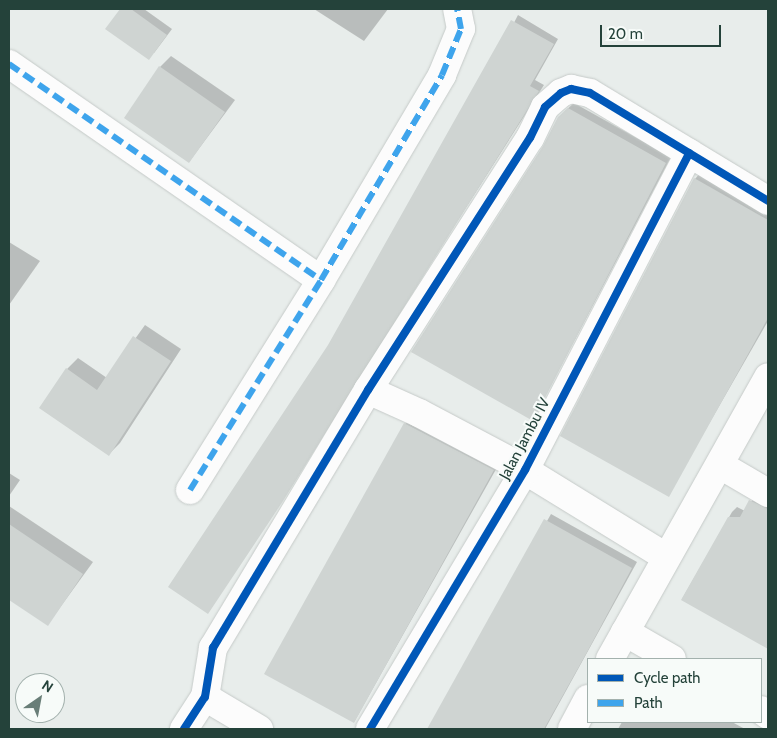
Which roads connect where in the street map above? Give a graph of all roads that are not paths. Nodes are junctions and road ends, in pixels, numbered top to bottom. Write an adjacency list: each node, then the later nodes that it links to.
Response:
1 (457, 9): 5 (street)
2 (9, 64): 5 (street)
3 (689, 153): 4 (street); 7 (street); 9 (street, Jalan Jambu IV)
4 (768, 201)
5 (321, 280): 10 (street)
6 (768, 377): 8 (street)
7 (368, 390): 9 (street); 16 (street)
8 (720, 465): 11 (street); 12 (street)
9 (525, 470): 12 (street); 20 (street, Jalan Jambu IV)
10 (190, 490)
11 (768, 493)
12 (666, 557): 13 (street)
13 (625, 632): 14 (street); 15 (street)
14 (611, 658)
15 (670, 658)
16 (205, 697): 18 (street); 19 (street)
17 (587, 701): 21 (street)
18 (184, 729)
19 (259, 729)
20 (370, 729)
21 (572, 729)

